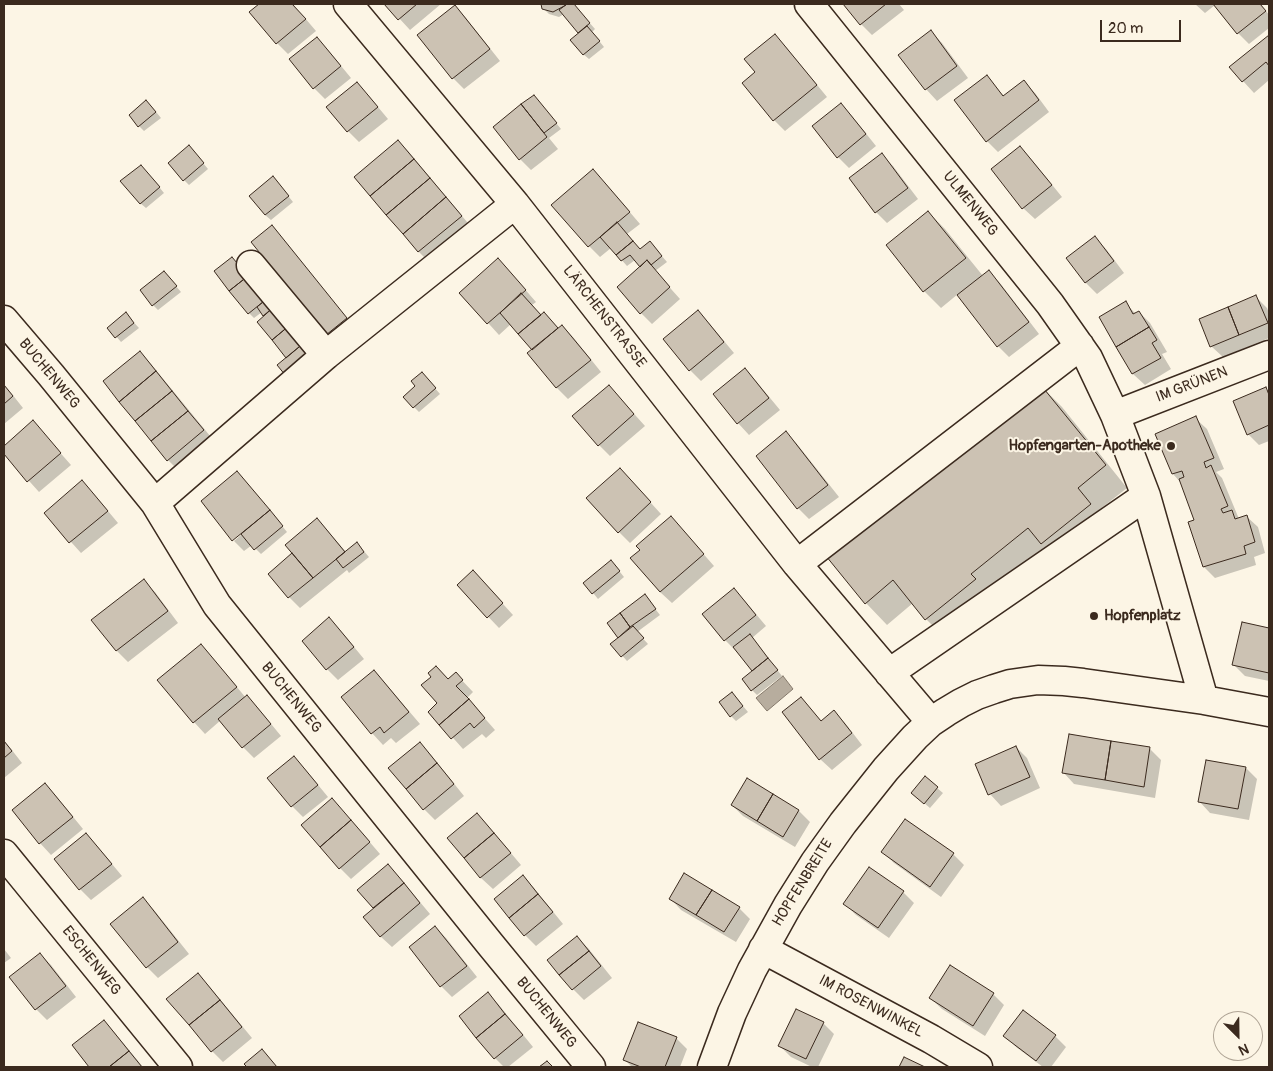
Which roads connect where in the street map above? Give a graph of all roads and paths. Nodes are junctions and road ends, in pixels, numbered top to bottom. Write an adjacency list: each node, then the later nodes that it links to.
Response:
1 (348, 4): 3 (street, LÄRCHENSTRASSE)
2 (809, 4): 6 (street, ULMENWEG)
3 (515, 204): 7 (street); 12 (street, LÄRCHENSTRASSE)
4 (251, 265): 7 (street)
5 (4, 320): 11 (street, BUCHENWEG)
6 (1080, 346): 9 (street, ULMENWEG); 12 (street)
7 (326, 355): 11 (street)
8 (1269, 356): 9 (street, IM GRÜNEN)
9 (1115, 415): 10 (street)
10 (1146, 496): 13 (street); 14 (street)
11 (155, 503): 20 (street, BUCHENWEG)
12 (797, 564): 13 (street, LÄRCHENSTRASSE)
13 (889, 673): 16 (street)
14 (1204, 700): 15 (street); 16 (street)
15 (1269, 712)
16 (931, 722): 18 (street, HOPFENBREITE)
17 (4, 854): 19 (street, ESCHENWEG)
18 (764, 949): 21 (street, HOPFENBREITE); 22 (street, IM ROSENWINKEL)
19 (178, 1067)
20 (591, 1067)
21 (712, 1067)
22 (978, 1067)

